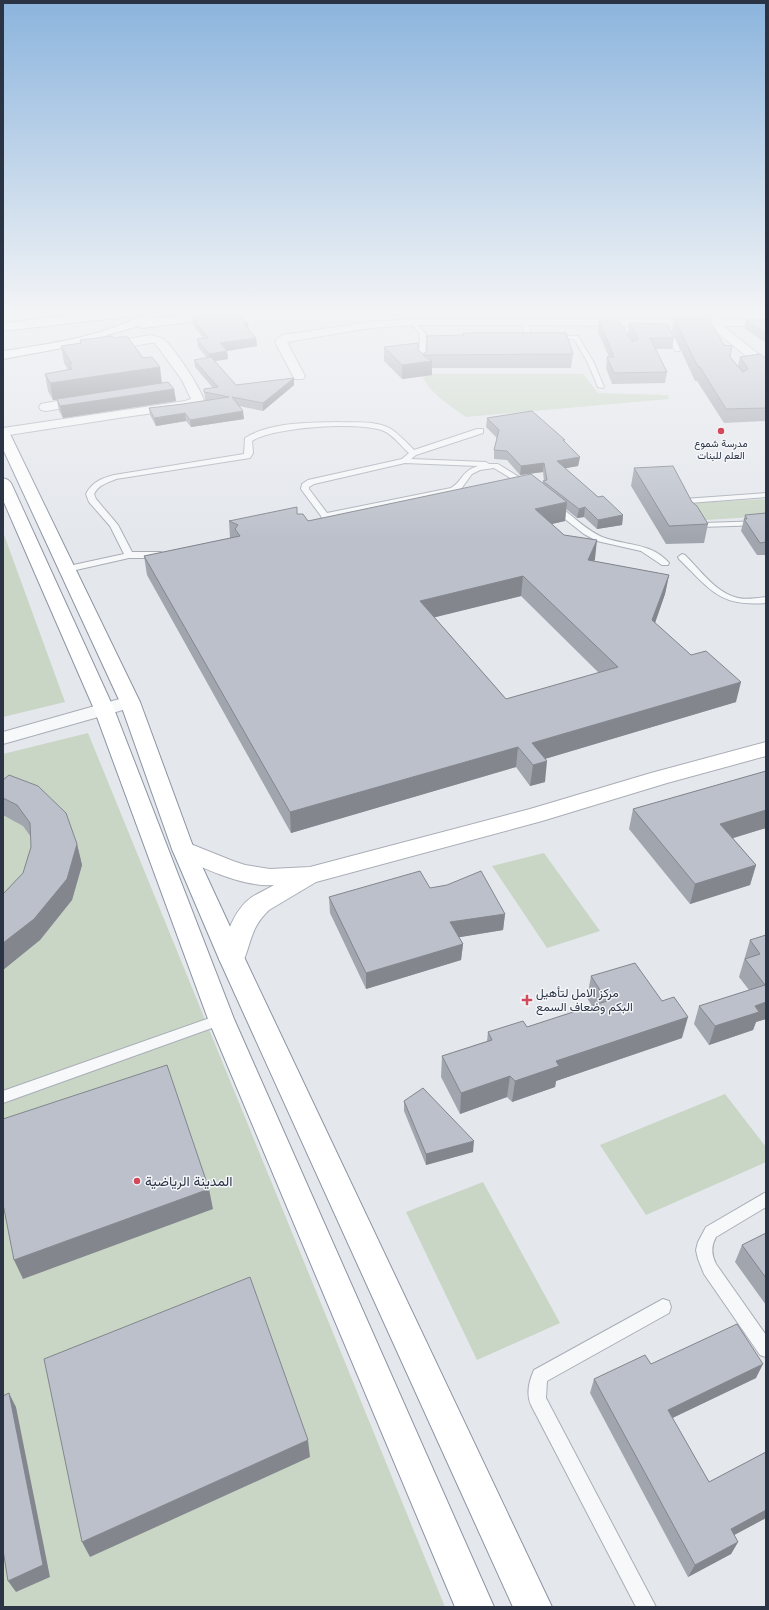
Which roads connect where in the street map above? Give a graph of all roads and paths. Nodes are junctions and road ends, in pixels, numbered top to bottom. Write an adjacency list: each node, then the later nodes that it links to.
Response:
1 (191, 387): 5 (street)
2 (99, 398): 3 (street)
3 (46, 407)
4 (480, 431): 6 (lane)
5 (3, 433): 20 (main road)
6 (413, 453): 7 (lane); 16 (lane)
7 (405, 461): 8 (lane); 13 (lane)
8 (495, 466): 10 (lane); 13 (lane)
9 (3, 482): 23 (main road)
10 (534, 490)
11 (766, 495): 14 (lane)
12 (550, 503): 19 (lane)
13 (325, 516): 15 (lane)
14 (766, 522)
15 (324, 526)
16 (129, 555): 17 (lane); 20 (lane)
17 (172, 555)
18 (682, 557): 21 (lane)
19 (664, 563)
20 (67, 569): 22 (main road)
21 (766, 600)
22 (130, 702): 23 (street); 26 (main road)
23 (104, 709): 24 (street); 29 (main road)
24 (3, 738)
25 (766, 748): 27 (main road)
26 (183, 848): 27 (main road); 28 (main road)
27 (310, 875): 28 (main road)
28 (232, 959): 35 (main road)
29 (221, 1019): 30 (lane); 34 (main road)
30 (3, 1097)
31 (766, 1198): 33 (lane)
32 (663, 1307): 36 (lane)
33 (766, 1349)
34 (475, 1607)
35 (533, 1607)
36 (646, 1607)

